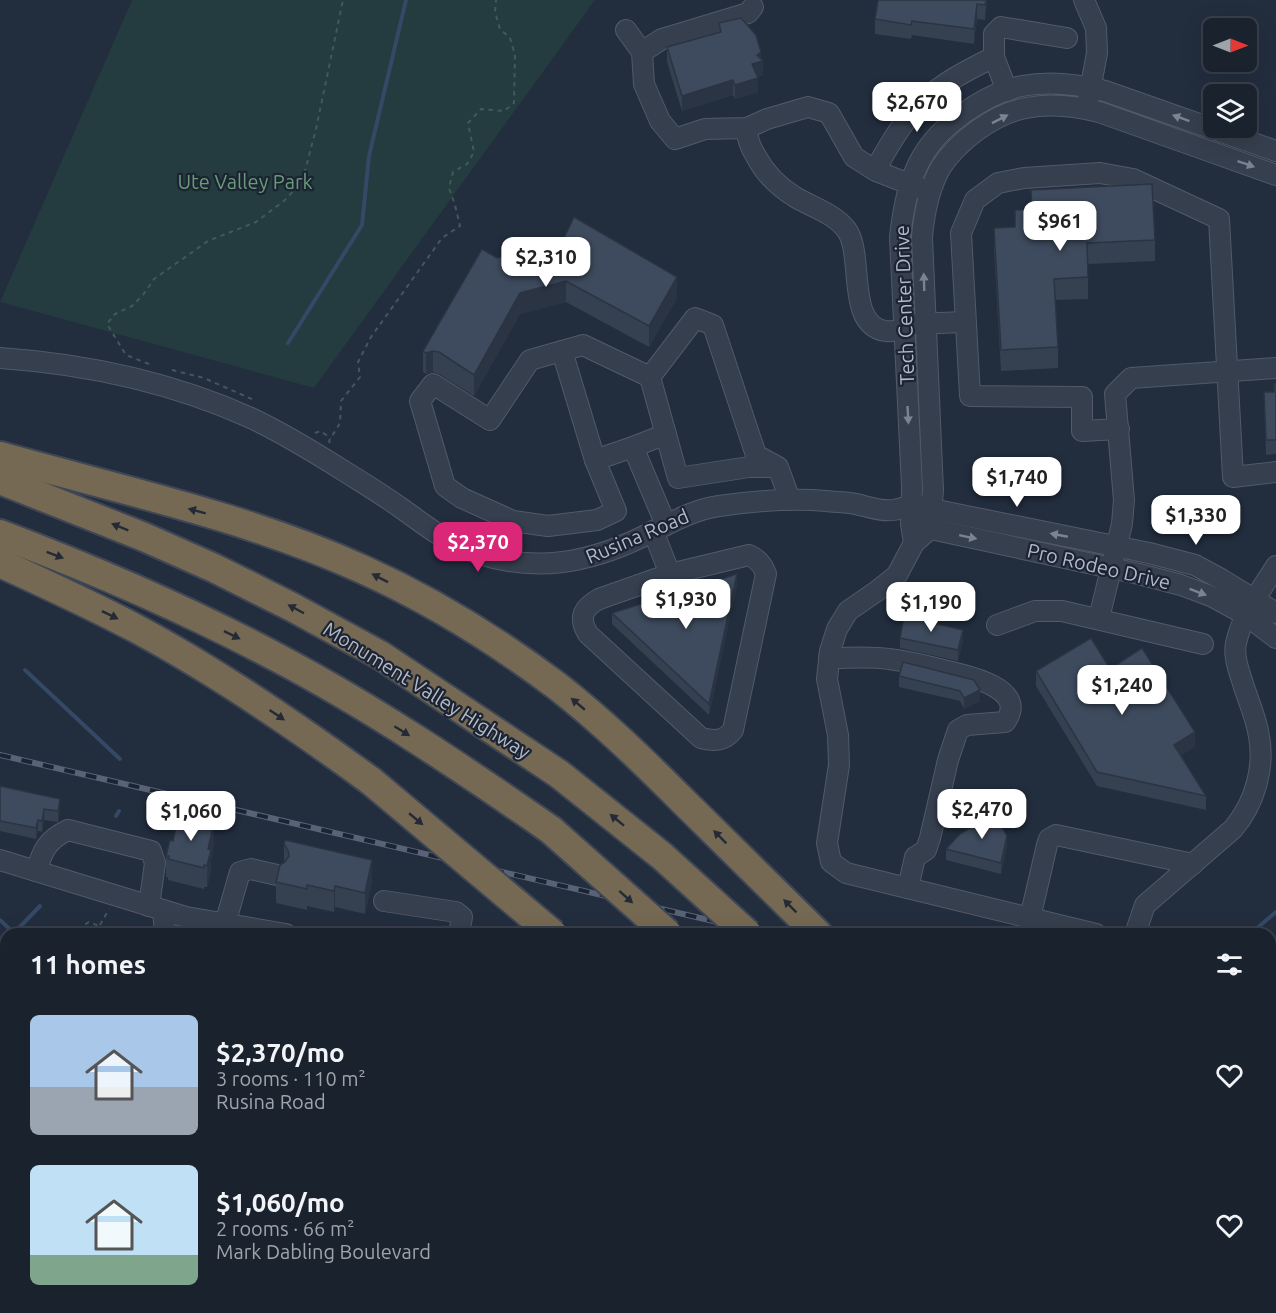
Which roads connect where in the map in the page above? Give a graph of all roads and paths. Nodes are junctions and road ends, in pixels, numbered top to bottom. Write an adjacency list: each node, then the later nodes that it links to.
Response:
1 (343, 0): 23 (path)
2 (495, 0): 30 (path)
3 (1084, 0): 9 (street)
4 (753, 7): 7 (street)
5 (626, 30): 7 (street)
6 (1067, 38): 8 (street)
7 (642, 52): 12 (street)
8 (994, 57): 10 (street); 14 (street)
9 (1091, 88): 10 (street, Tech Center Drive); 11 (street); 13 (street, Tech Center Drive, one-way to 9)
10 (1007, 91): 16 (street, Tech Center Drive)
11 (1086, 109): 15 (street, Tech Center Drive, one-way to 15); 17 (street, Tech Center Drive, one-way to 11)
12 (747, 128): 14 (street); 20 (street)
13 (1276, 152)
14 (875, 170): 16 (street)
15 (1276, 175)
16 (910, 185): 17 (street); 20 (street, Tech Center Drive)
17 (931, 192): 19 (street, Tech Center Drive, one-way to 17)
18 (965, 322): 19 (street); 25 (street); 27 (street)
19 (925, 323): 20 (street); 39 (street, Tech Center Drive)
20 (904, 327): 40 (street, Tech Center Drive, one-way to 40)
21 (562, 351): 26 (street); 34 (street); 34 (street)
22 (0, 358): 41 (street, Rusina Road)
23 (151, 365)
24 (1276, 368): 25 (street)
25 (1227, 371): 27 (street); 36 (street)
26 (650, 376): 29 (street); 35 (street)
27 (1119, 429): 43 (street)
28 (312, 434): 30 (path)
29 (666, 434): 32 (street); 35 (street)
30 (331, 438): 31 (path)
31 (329, 441)
32 (633, 447): 34 (street); 41 (street)
33 (0, 456): 74 (highway, one-way to 33)
34 (594, 460)
35 (778, 467): 38 (street)
36 (1276, 472)
37 (0, 480): 73 (highway, Monument Valley Highway, one-way to 37, bridge)
38 (790, 500): 40 (street, Rusina Road); 41 (street, Rusina Road)
39 (932, 509): 40 (street, Tech Center Drive); 43 (street, Pro Rodeo Drive, one-way to 39)
40 (917, 525): 46 (street, Pro Rodeo Drive, one-way to 46); 54 (street)
41 (659, 528): 47 (street)
42 (0, 534): 72 (highway, one-way to 72, bridge)
43 (1116, 546): 46 (street); 48 (street, Pro Rodeo Drive)
44 (0, 563): 71 (highway, one-way to 71, bridge)
45 (1276, 566): 48 (street)
46 (1112, 568): 48 (street, Pro Rodeo Drive, one-way to 48); 50 (street)
47 (670, 574): 47 (street)
48 (1251, 607): 49 (street, Pro Rodeo Drive); 52 (street, Pro Rodeo Drive); 56 (street)
49 (1276, 613)
50 (1099, 618): 51 (street); 53 (street)
51 (997, 625)
52 (1276, 638)
53 (1203, 644)
54 (829, 658): 59 (street); 59 (street)
55 (0, 860): 57 (street)
56 (1193, 864): 63 (street); 76 (street)
57 (36, 871): 62 (street); 62 (street)
58 (277, 875): 64 (street)
59 (908, 888): 63 (street)
60 (384, 902): 70 (street)
61 (111, 904): 65 (path)
62 (156, 908): 64 (street); 68 (street)
63 (1030, 918): 75 (street)
64 (225, 924): 69 (street)
65 (99, 926): 66 (path); 67 (path)
66 (79, 928)
67 (101, 928)
68 (163, 928)
69 (249, 928)
70 (460, 928)
71 (546, 928)
72 (661, 928)
73 (741, 928)
74 (812, 928)
75 (1071, 928)
76 (1137, 928)

